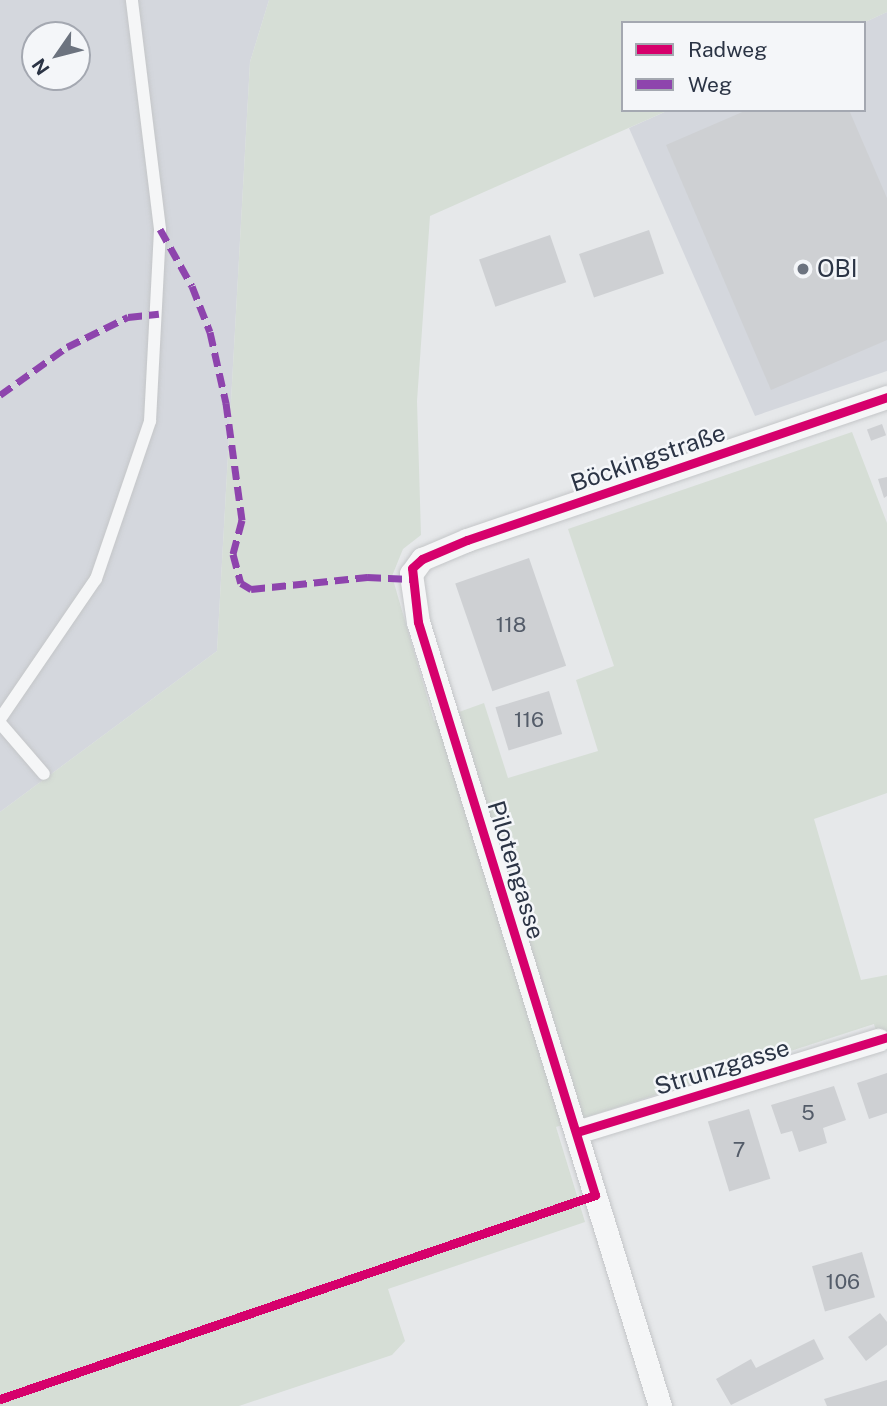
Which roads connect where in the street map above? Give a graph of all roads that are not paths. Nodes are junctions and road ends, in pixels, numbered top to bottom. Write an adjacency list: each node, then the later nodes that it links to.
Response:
1 (132, 0): 4 (lane)
2 (887, 397): 3 (street, Böckingstraße)
3 (422, 559): 7 (street, Pilotengasse)
4 (0, 721): 5 (lane)
5 (44, 775)
6 (878, 1040): 7 (street, Strunzgasse)
7 (577, 1132): 8 (street, Pilotengasse)
8 (660, 1406)

